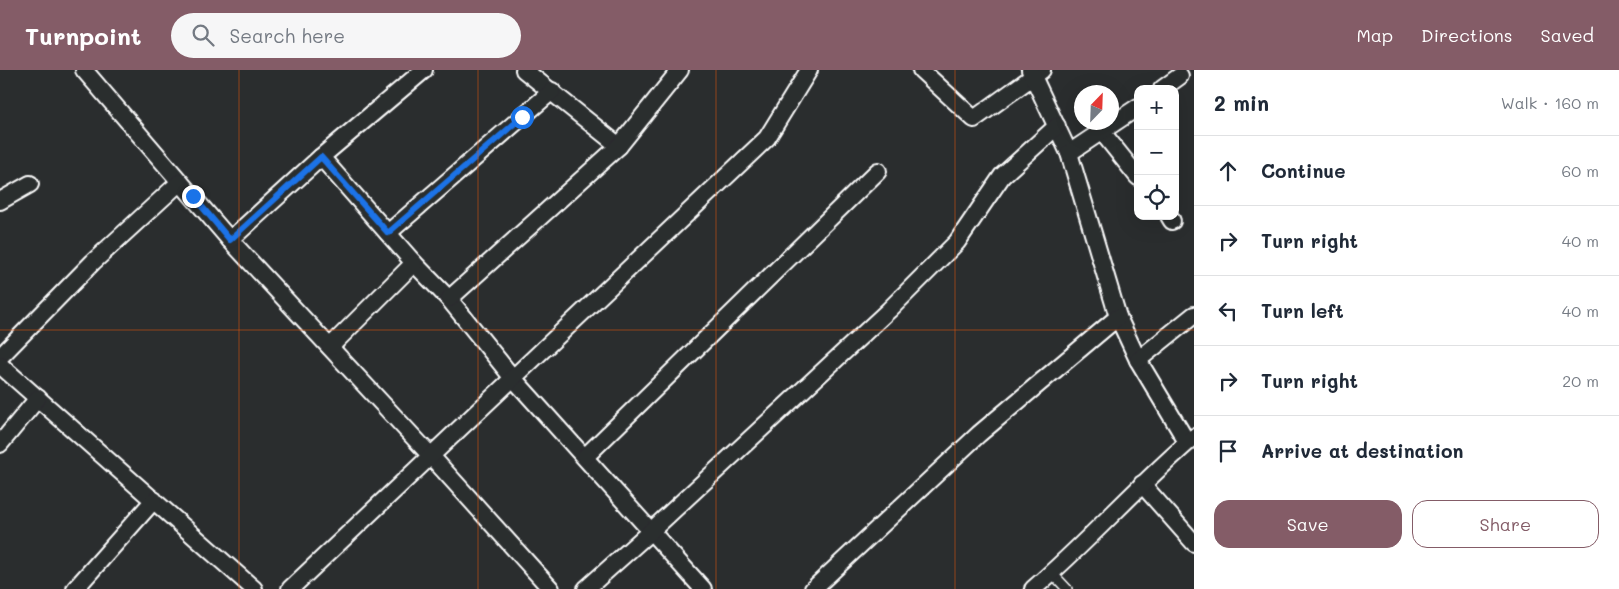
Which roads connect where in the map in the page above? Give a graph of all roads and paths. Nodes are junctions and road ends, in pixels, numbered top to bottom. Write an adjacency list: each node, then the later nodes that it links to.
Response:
1 (84, 70): 19 (street)
2 (424, 70): 16 (street)
3 (524, 70): 10 (street)
4 (680, 70): 14 (street)
5 (809, 70): 32 (street)
6 (921, 70): 7 (street)
7 (1036, 72): 12 (street)
8 (1180, 76): 9 (street)
9 (1168, 85)
10 (552, 91): 14 (street); 22 (street)
11 (1134, 110): 13 (street)
12 (1056, 126): 15 (street); 40 (street)
13 (1102, 132): 15 (street); 18 (street)
14 (619, 146): 25 (street)
15 (1069, 153): 27 (street)
16 (321, 157): 22 (street); 23 (street)
17 (878, 171): 37 (street)
18 (1136, 175)
19 (180, 182): 23 (street); 29 (street)
20 (30, 184): 21 (street)
21 (0, 201)
22 (388, 233): 24 (street)
23 (230, 240): 28 (street)
24 (414, 263): 25 (street); 28 (street)
25 (449, 299): 32 (street)
26 (1194, 315): 30 (street)
27 (1118, 317): 30 (street); 49 (street)
28 (330, 347): 36 (street)
29 (0, 357)
30 (1138, 360): 34 (street)
31 (0, 365): 33 (street)
32 (512, 377): 36 (street); 37 (street)
33 (38, 398): 35 (street); 39 (street)
34 (1191, 439): 38 (street)
35 (0, 444)
36 (432, 456): 45 (street); 46 (street)
37 (585, 457): 40 (street)
38 (1142, 484): 41 (street); 42 (street)
39 (154, 500): 43 (street); 44 (street)
40 (651, 531): 47 (street); 48 (street)
41 (1194, 543)
42 (1052, 573): 50 (street); 51 (lane)
43 (75, 589)
44 (254, 589)
45 (290, 589)
46 (551, 589)
47 (586, 589)
48 (703, 589)
49 (812, 589)
50 (1033, 589)
51 (1067, 589)

